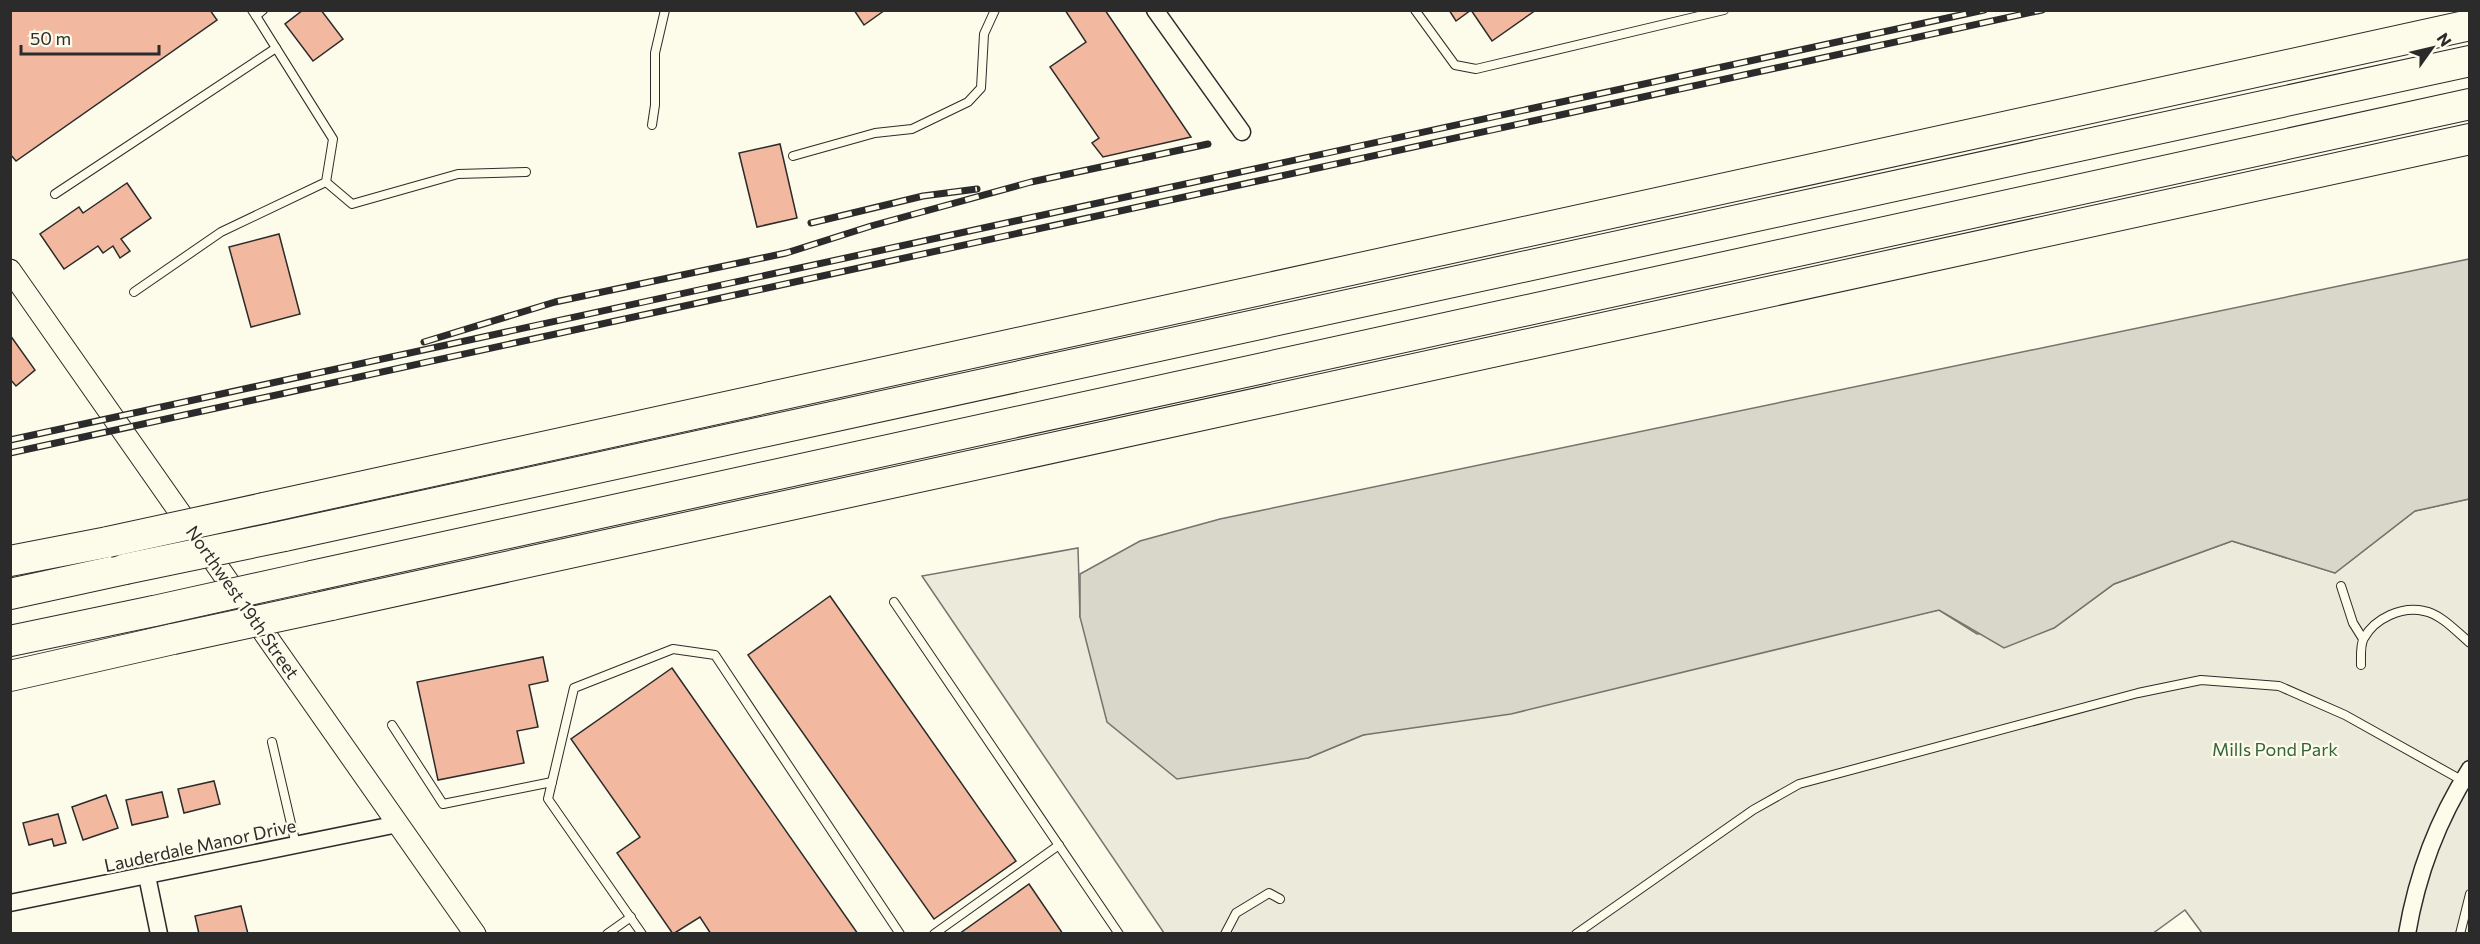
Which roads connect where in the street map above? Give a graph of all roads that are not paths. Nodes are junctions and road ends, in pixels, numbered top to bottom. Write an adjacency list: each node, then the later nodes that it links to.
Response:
1 (665, 10): 11 (lane)
2 (995, 10): 14 (lane)
3 (1155, 10): 12 (street)
4 (1415, 10): 5 (lane)
5 (1724, 10)
6 (257, 12): 8 (lane)
7 (2469, 26): 20 (highway, bridge)
8 (276, 48): 16 (lane); 17 (lane)
9 (2469, 61): 22 (highway, bridge)
10 (2469, 104): 25 (highway, bridge)
11 (652, 125)
12 (1242, 132)
13 (2469, 139): 28 (highway, bridge)
14 (793, 156)
15 (526, 172): 16 (lane)
16 (326, 182): 19 (lane)
17 (56, 194)
18 (10, 270): 33 (street, Northwest 19th Street)
19 (134, 292)
20 (10, 561)
21 (2341, 586): 24 (lane)
22 (10, 594)
23 (894, 602): 35 (lane)
24 (2363, 639): 26 (lane); 27 (lane)
25 (10, 641)
26 (2469, 643)
27 (2361, 665)
28 (10, 676)
29 (392, 725): 32 (lane)
30 (272, 742): 34 (lane)
31 (2467, 778): 49 (lane); 50 (street)
32 (552, 782): 40 (lane); 45 (lane)
33 (398, 824): 34 (street, Lauderdale Manor Drive); 42 (street, Northwest 19th Street)
34 (296, 845): 36 (street, Lauderdale Manor Drive)
35 (1059, 845): 46 (lane); 47 (lane)
36 (147, 876): 39 (street, Lauderdale Manor Drive); 41 (street)
37 (2469, 894): 51 (lane)
38 (1280, 899): 48 (lane)
39 (10, 903)
40 (631, 917): 43 (lane); 44 (lane)
41 (159, 933)
42 (475, 933)
43 (607, 933)
44 (642, 933)
45 (900, 933)
46 (934, 933)
47 (1119, 933)
48 (1225, 933)
49 (1576, 933)
50 (2407, 933)
51 (2460, 933)

